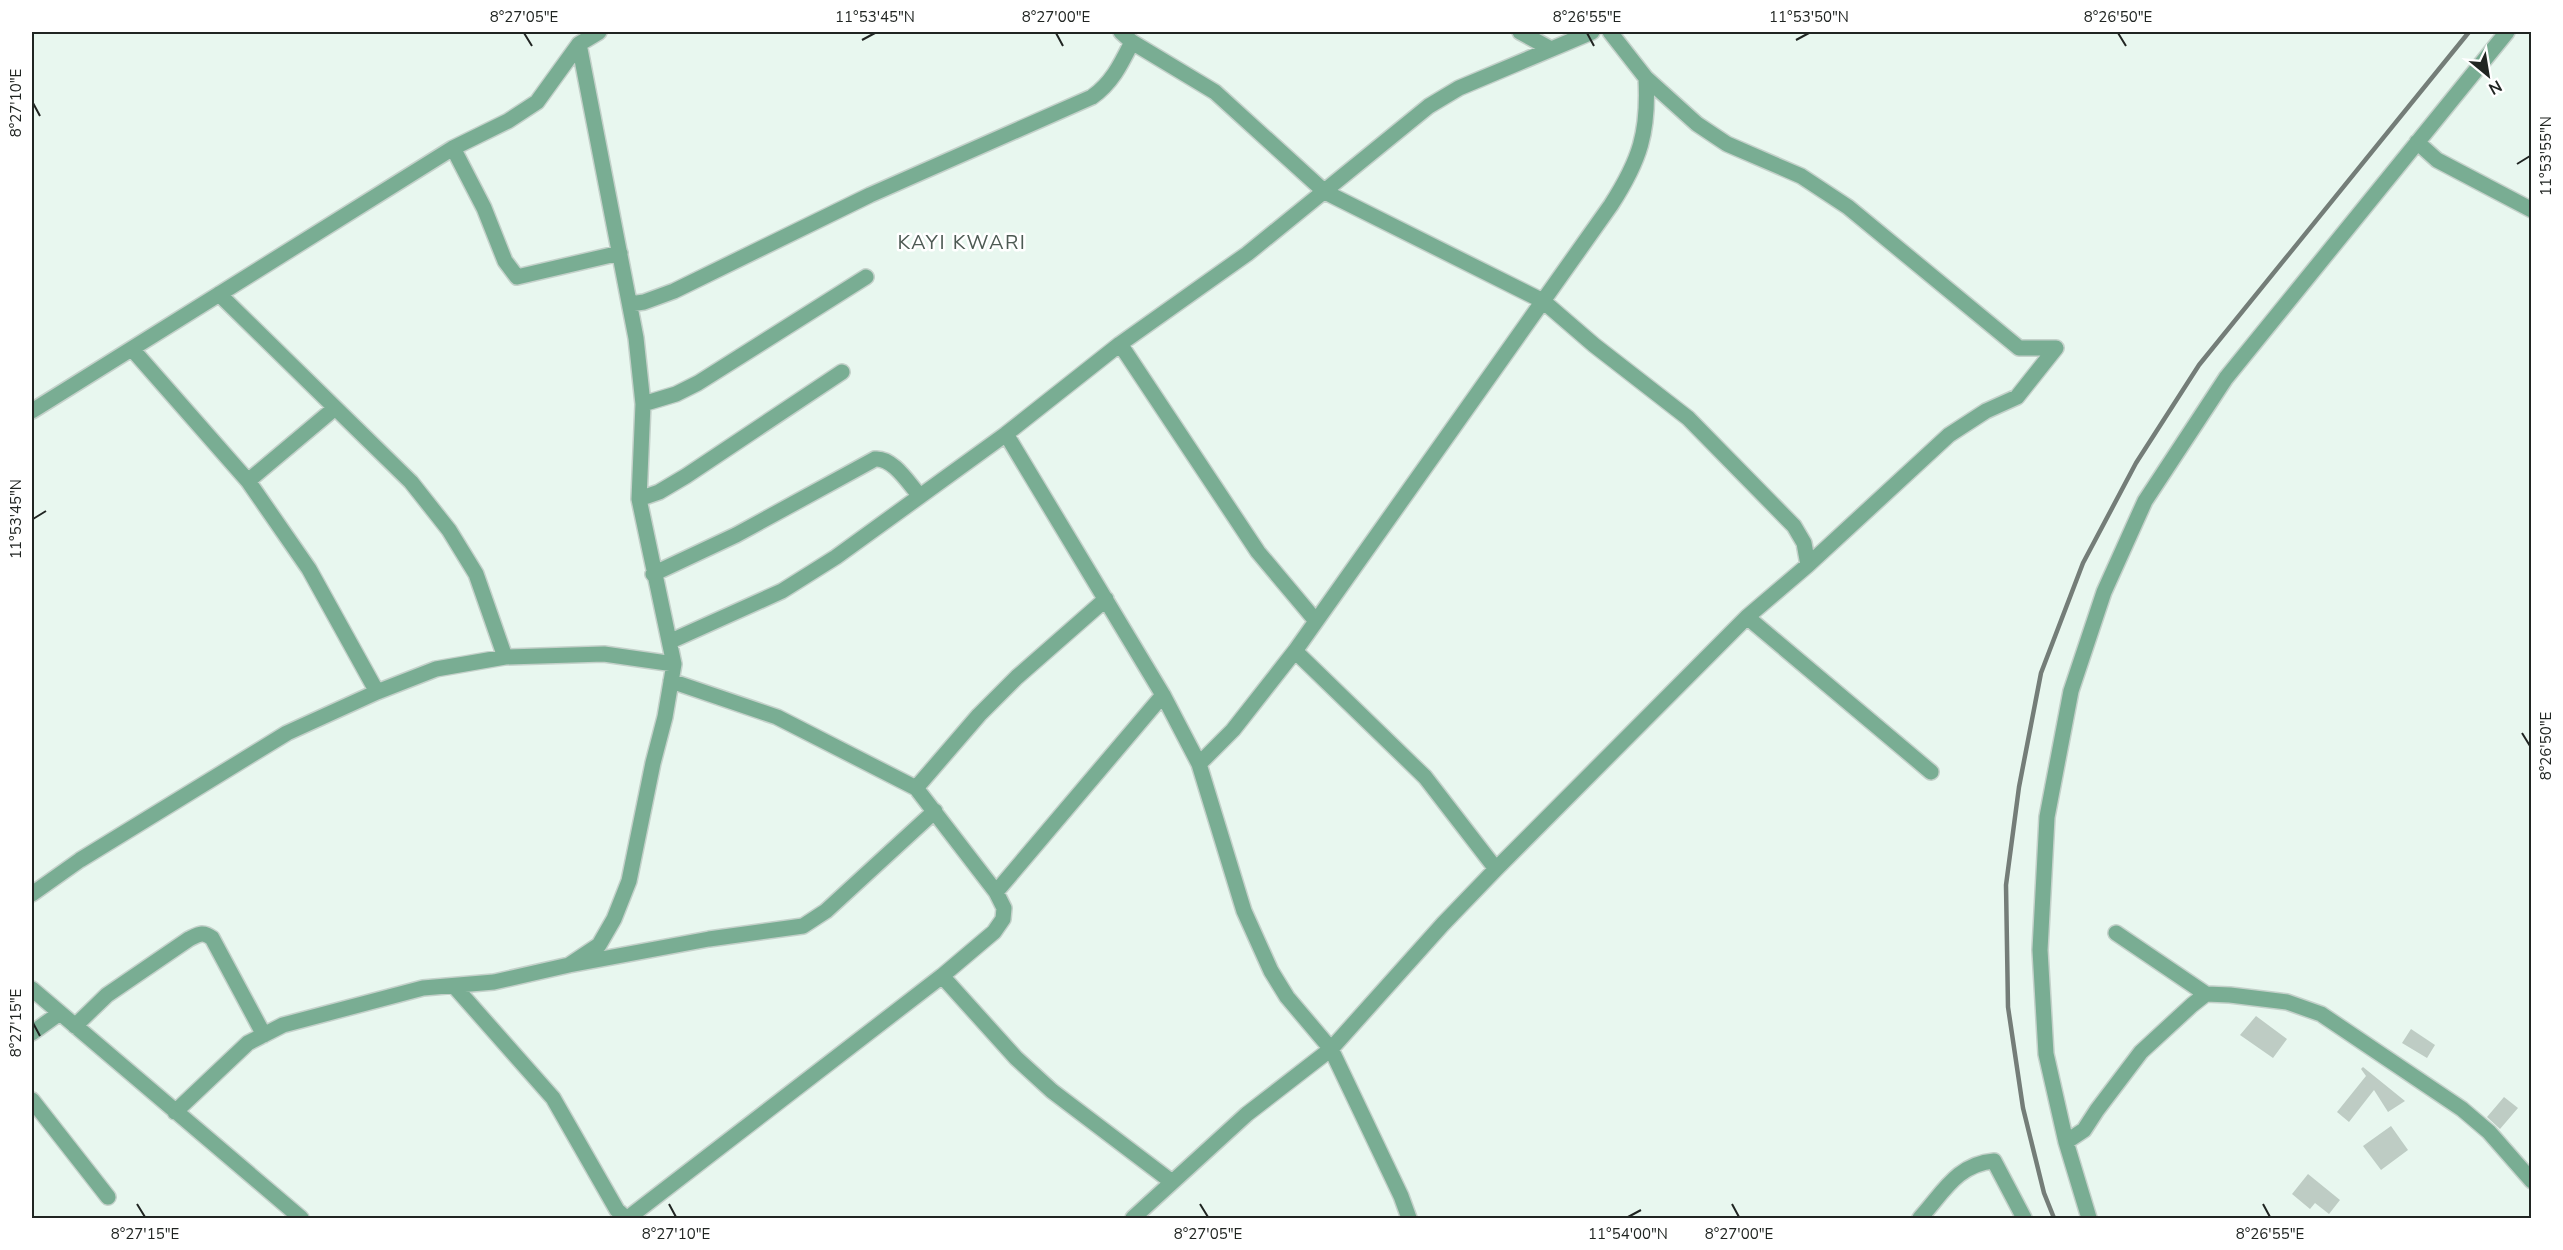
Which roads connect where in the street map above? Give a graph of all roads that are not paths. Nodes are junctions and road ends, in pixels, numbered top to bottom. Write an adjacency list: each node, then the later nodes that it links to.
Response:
1 (599, 32): 7 (street)
2 (1520, 32): 8 (street)
3 (1592, 32): 8 (street)
4 (1610, 32): 9 (street)
5 (2506, 32): 10 (street)
6 (1127, 37): 12 (street); 18 (street)
7 (579, 44): 11 (street); 14 (street)
8 (1551, 49): 12 (street)
9 (1646, 78): 17 (street); 29 (street)
10 (2417, 142): 13 (street); 61 (street)
11 (453, 148): 14 (street); 16 (street)
12 (1325, 192): 17 (street); 19 (street)
13 (2532, 210)
14 (620, 253): 18 (street)
15 (866, 277): 22 (street)
16 (219, 294): 20 (street); 23 (street)
17 (1543, 301): 29 (street); 33 (street)
18 (630, 304): 22 (street)
19 (1120, 344): 25 (street); 33 (street)
20 (132, 349): 24 (street); 26 (street)
21 (842, 372): 28 (street)
22 (643, 404): 28 (street)
23 (335, 408): 26 (street); 36 (street)
24 (32, 411)
25 (1006, 434): 27 (street); 31 (street)
26 (248, 481): 39 (street)
27 (920, 496): 30 (street); 34 (street)
28 (639, 499): 30 (street)
29 (1808, 565): 32 (street)
30 (654, 574): 34 (street)
31 (1106, 599): 40 (street); 43 (street)
32 (1747, 617): 42 (street); 45 (street)
33 (1316, 621): 35 (street)
34 (671, 641): 37 (street)
35 (1295, 651): 41 (street); 45 (street)
36 (505, 657): 37 (street); 39 (street)
37 (674, 664): 38 (street)
38 (671, 681): 43 (street); 49 (street)
39 (377, 692): 47 (street)
40 (1163, 695): 41 (street); 46 (street)
41 (1198, 764): 58 (street)
42 (1931, 772)
43 (916, 788): 44 (street)
44 (935, 811): 46 (street); 49 (street)
45 (1496, 869): 58 (street)
46 (996, 892): 50 (street)
47 (32, 894)
48 (2116, 933): 53 (street)
49 (569, 965): 51 (street)
50 (942, 976): 63 (street); 66 (street)
51 (454, 986): 57 (street); 66 (street)
52 (32, 989): 54 (street)
53 (2206, 994): 61 (street); 62 (street)
54 (60, 1013): 55 (street); 56 (street)
55 (75, 1026): 57 (street); 60 (street)
56 (32, 1033)
57 (264, 1035): 60 (street)
58 (1331, 1049): 63 (street); 68 (street)
59 (32, 1100): 64 (street)
60 (175, 1112): 65 (street)
61 (2066, 1142): 71 (street)
62 (2532, 1180)
63 (1172, 1182): 67 (street)
64 (108, 1197)
65 (301, 1218)
66 (627, 1218)
67 (1133, 1218)
68 (1409, 1218)
69 (1920, 1218): 70 (street)
70 (2024, 1218)
71 (2089, 1218)

